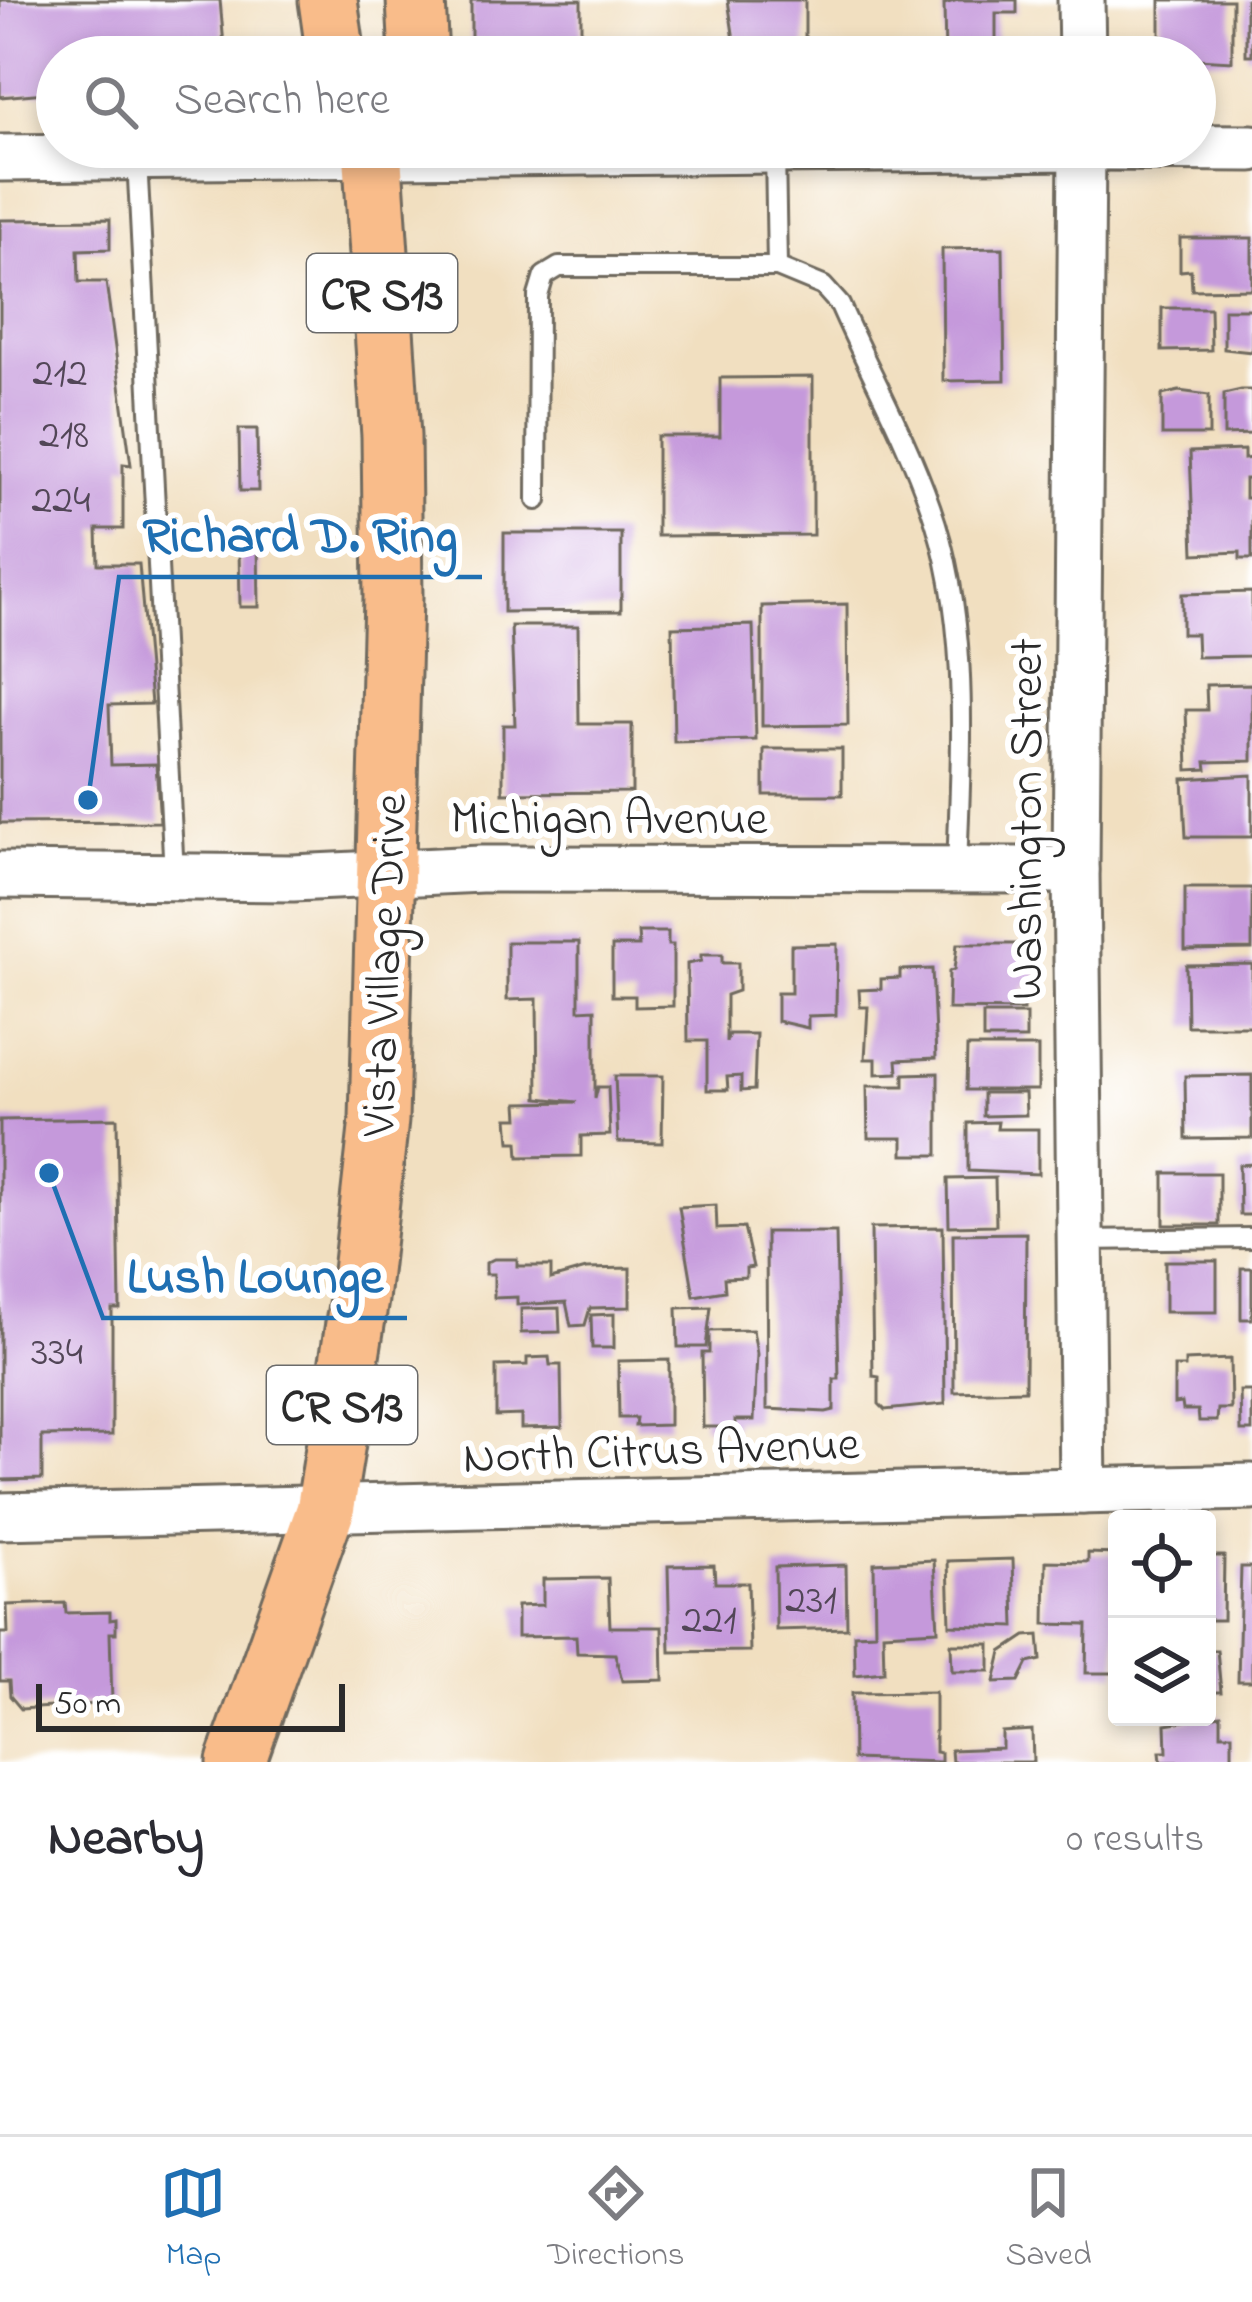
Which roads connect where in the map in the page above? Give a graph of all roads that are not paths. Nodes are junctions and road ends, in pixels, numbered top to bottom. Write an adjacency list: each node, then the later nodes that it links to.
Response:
1 (328, 0): 4 (main road)
2 (416, 0): 5 (main road)
3 (1081, 0): 6 (street)
4 (333, 36)
5 (418, 36)
6 (1082, 36)
7 (1216, 148): 8 (street)
8 (1252, 148)
9 (36, 157): 10 (street)
10 (0, 158)
11 (138, 168): 21 (lane)
12 (375, 168): 19 (main road, Vista Village Drive / CR S13)
13 (776, 168): 15 (lane)
14 (1081, 168): 18 (street, Washington Street)
15 (777, 267): 16 (lane); 17 (lane)
16 (537, 500)
17 (957, 870): 18 (street, Michigan Avenue); 19 (street, Michigan Avenue)
18 (1076, 870): 23 (street, Washington Street)
19 (387, 874): 21 (street, Michigan Avenue); 26 (main road, Vista Village Drive / CR S13)
20 (0, 875): 21 (street, Michigan Avenue)
21 (174, 875)
22 (1252, 1238): 23 (lane)
23 (1080, 1240): 25 (street, Washington Street)
24 (1252, 1487): 25 (street, North Citrus Avenue)
25 (1083, 1491): 26 (street, North Citrus Avenue)
26 (326, 1511): 27 (street, North Citrus Avenue); 28 (main road, Vista Village Drive / CR S13)
27 (0, 1516)
28 (236, 1762)

